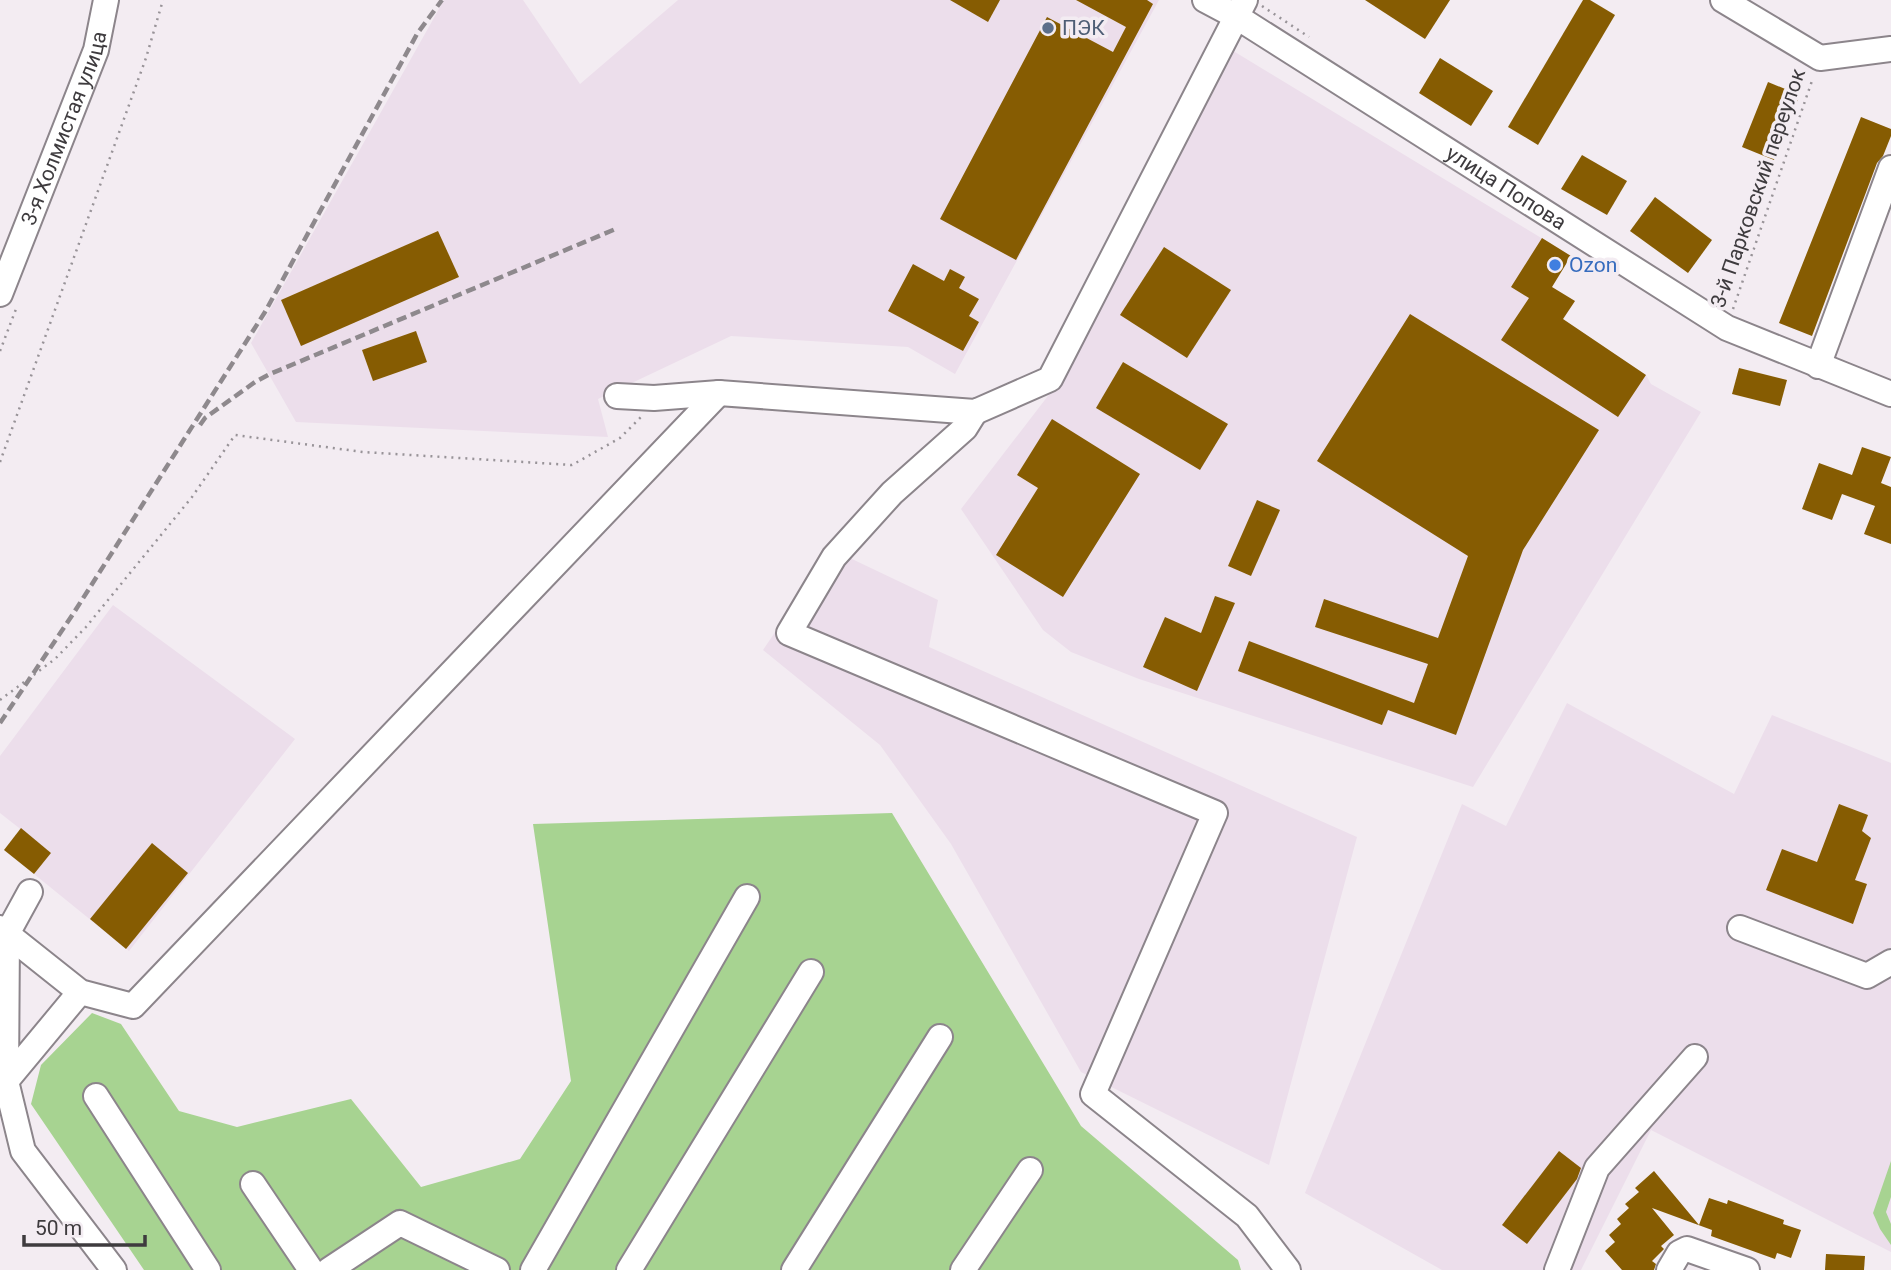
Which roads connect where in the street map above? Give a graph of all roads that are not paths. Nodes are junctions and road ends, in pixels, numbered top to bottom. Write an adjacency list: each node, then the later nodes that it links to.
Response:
1 (106, 0): 8 (street, 3-я Холмистая улица)
2 (1205, 0): 4 (street, улица Попова)
3 (1723, 0): 5 (street)
4 (1241, 8): 9 (street, улица Попова); 13 (street)
5 (1754, 10): 6 (street)
6 (1891, 49)
7 (1891, 168): 9 (street)
8 (0, 294)
9 (1818, 366): 11 (street, улица Попова)
10 (719, 393): 12 (street); 13 (street); 20 (street)
11 (1891, 394)
12 (617, 396)
13 (975, 412): 36 (street)
14 (30, 892): 17 (street)
15 (747, 897): 32 (street)
16 (1740, 928): 18 (street)
17 (3, 931): 20 (street); 23 (street)
18 (1891, 962)
19 (811, 972): 33 (street)
20 (80, 992): 23 (street)
21 (940, 1037): 34 (street)
22 (1695, 1057): 37 (street)
23 (6, 1081): 27 (street)
24 (96, 1096): 28 (street)
25 (1030, 1170): 35 (street)
26 (253, 1184): 29 (street)
27 (114, 1270)
28 (208, 1270)
29 (311, 1270)
30 (329, 1270): 31 (street)
31 (497, 1270)
32 (533, 1270)
33 (629, 1270)
34 (794, 1270)
35 (963, 1270)
36 (1288, 1270)
37 (1557, 1270)
38 (1669, 1270): 39 (street)
39 (1747, 1270)

